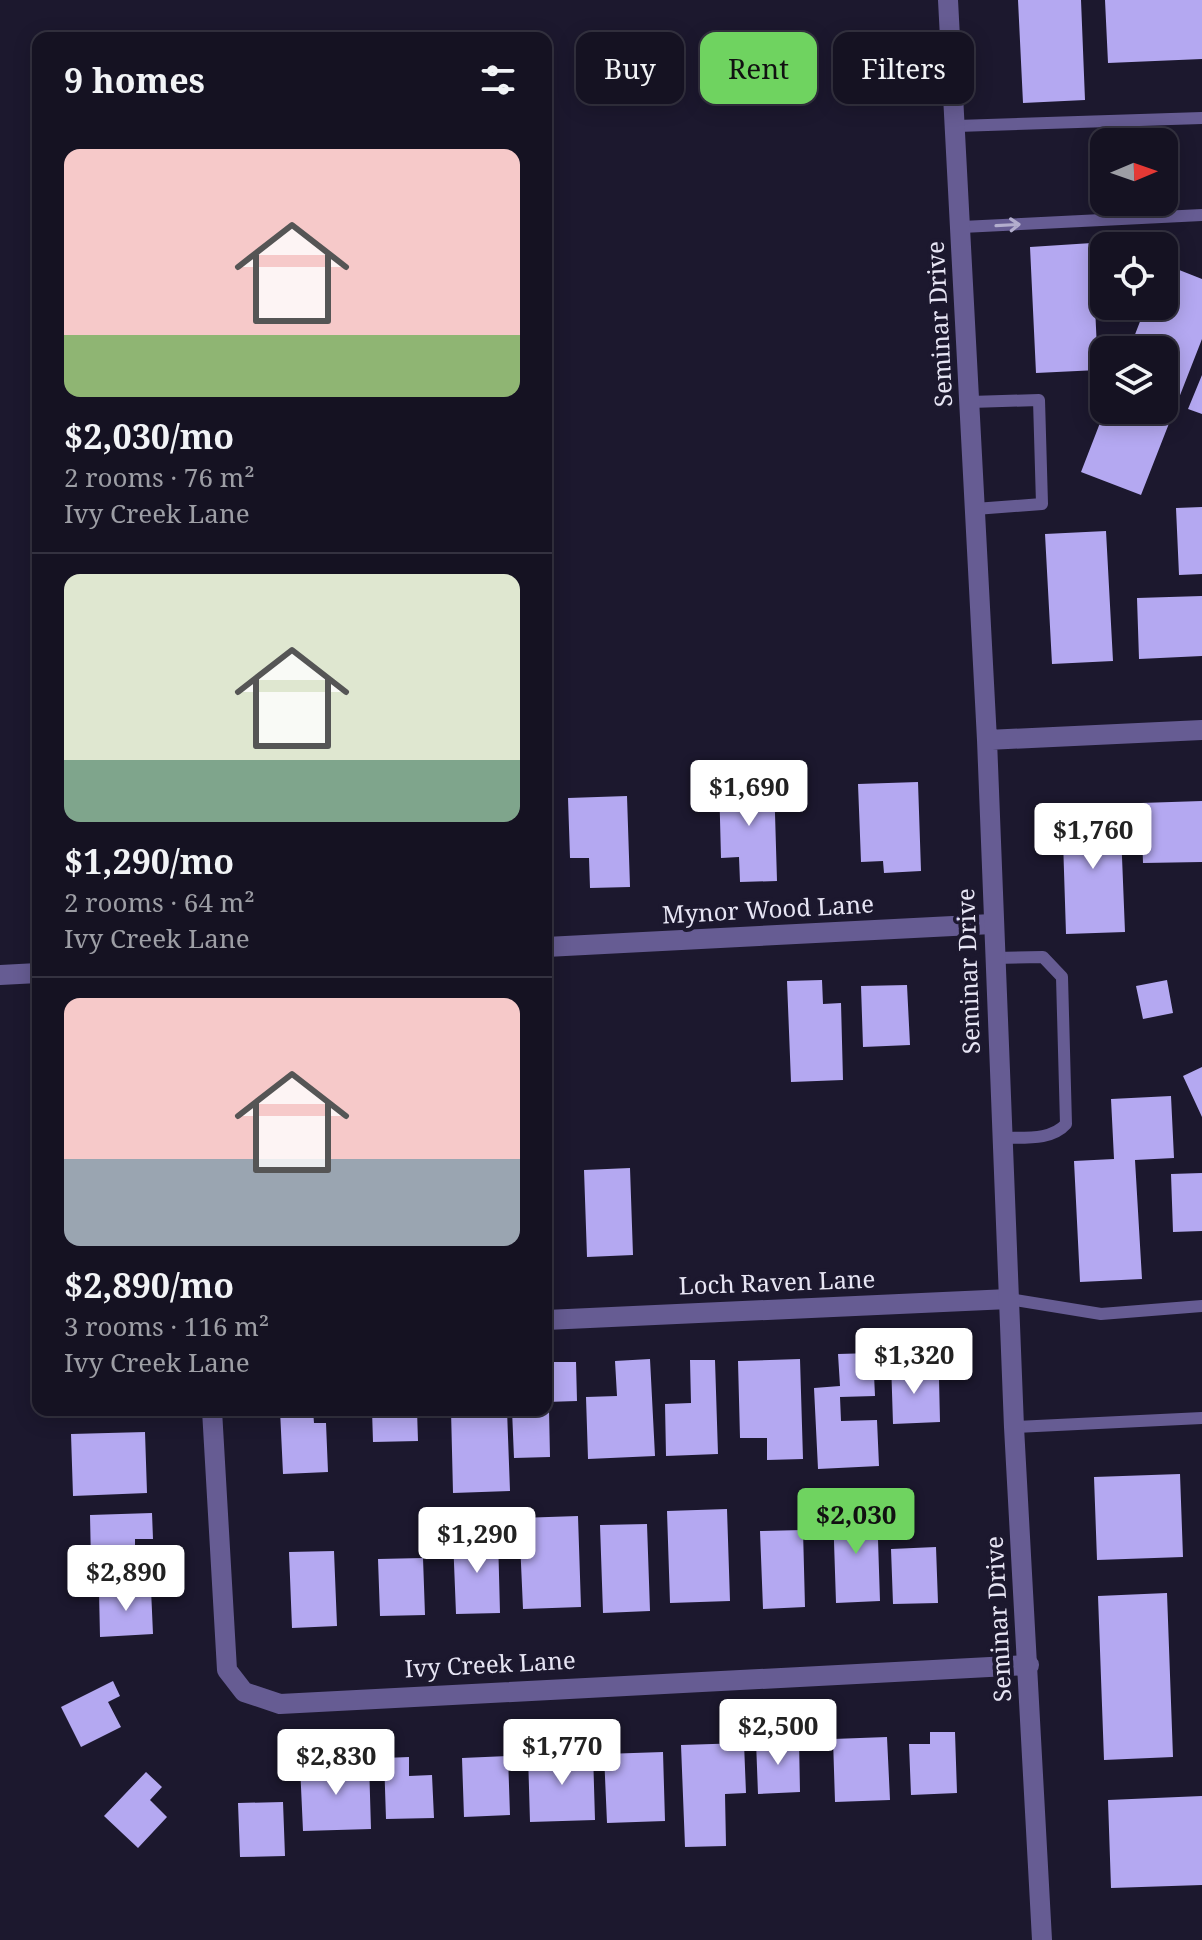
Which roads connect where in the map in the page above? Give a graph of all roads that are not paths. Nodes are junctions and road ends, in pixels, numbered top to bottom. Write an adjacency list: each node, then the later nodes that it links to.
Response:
1 (948, 0): 3 (street, Seminar Drive)
2 (1202, 118): 3 (lane)
3 (957, 126): 5 (street, Seminar Drive)
4 (1202, 215): 5 (lane, one-way to 4)
5 (962, 227): 6 (street, Seminar Drive)
6 (970, 402): 7 (street, Seminar Drive); 7 (lane)
7 (975, 509): 9 (street, Seminar Drive)
8 (1202, 730): 9 (street)
9 (987, 740): 10 (street, Seminar Drive)
10 (992, 924): 11 (street, Mynor Wood Lane); 12 (street, Seminar Drive)
11 (552, 947)
12 (994, 958): 15 (street, Seminar Drive); 15 (lane)
13 (32, 973): 14 (street)
14 (0, 975)
15 (1002, 1138): 16 (street, Seminar Drive)
16 (1009, 1299): 17 (lane); 18 (street, Loch Raven Lane); 21 (street, Seminar Drive)
17 (1202, 1306)
18 (552, 1320)
19 (212, 1416): 22 (street, Ivy Creek Lane)
20 (1202, 1418): 21 (lane)
21 (1014, 1427): 22 (street, Seminar Drive)
22 (1029, 1665): 23 (street, Seminar Drive)
23 (1042, 1940)

